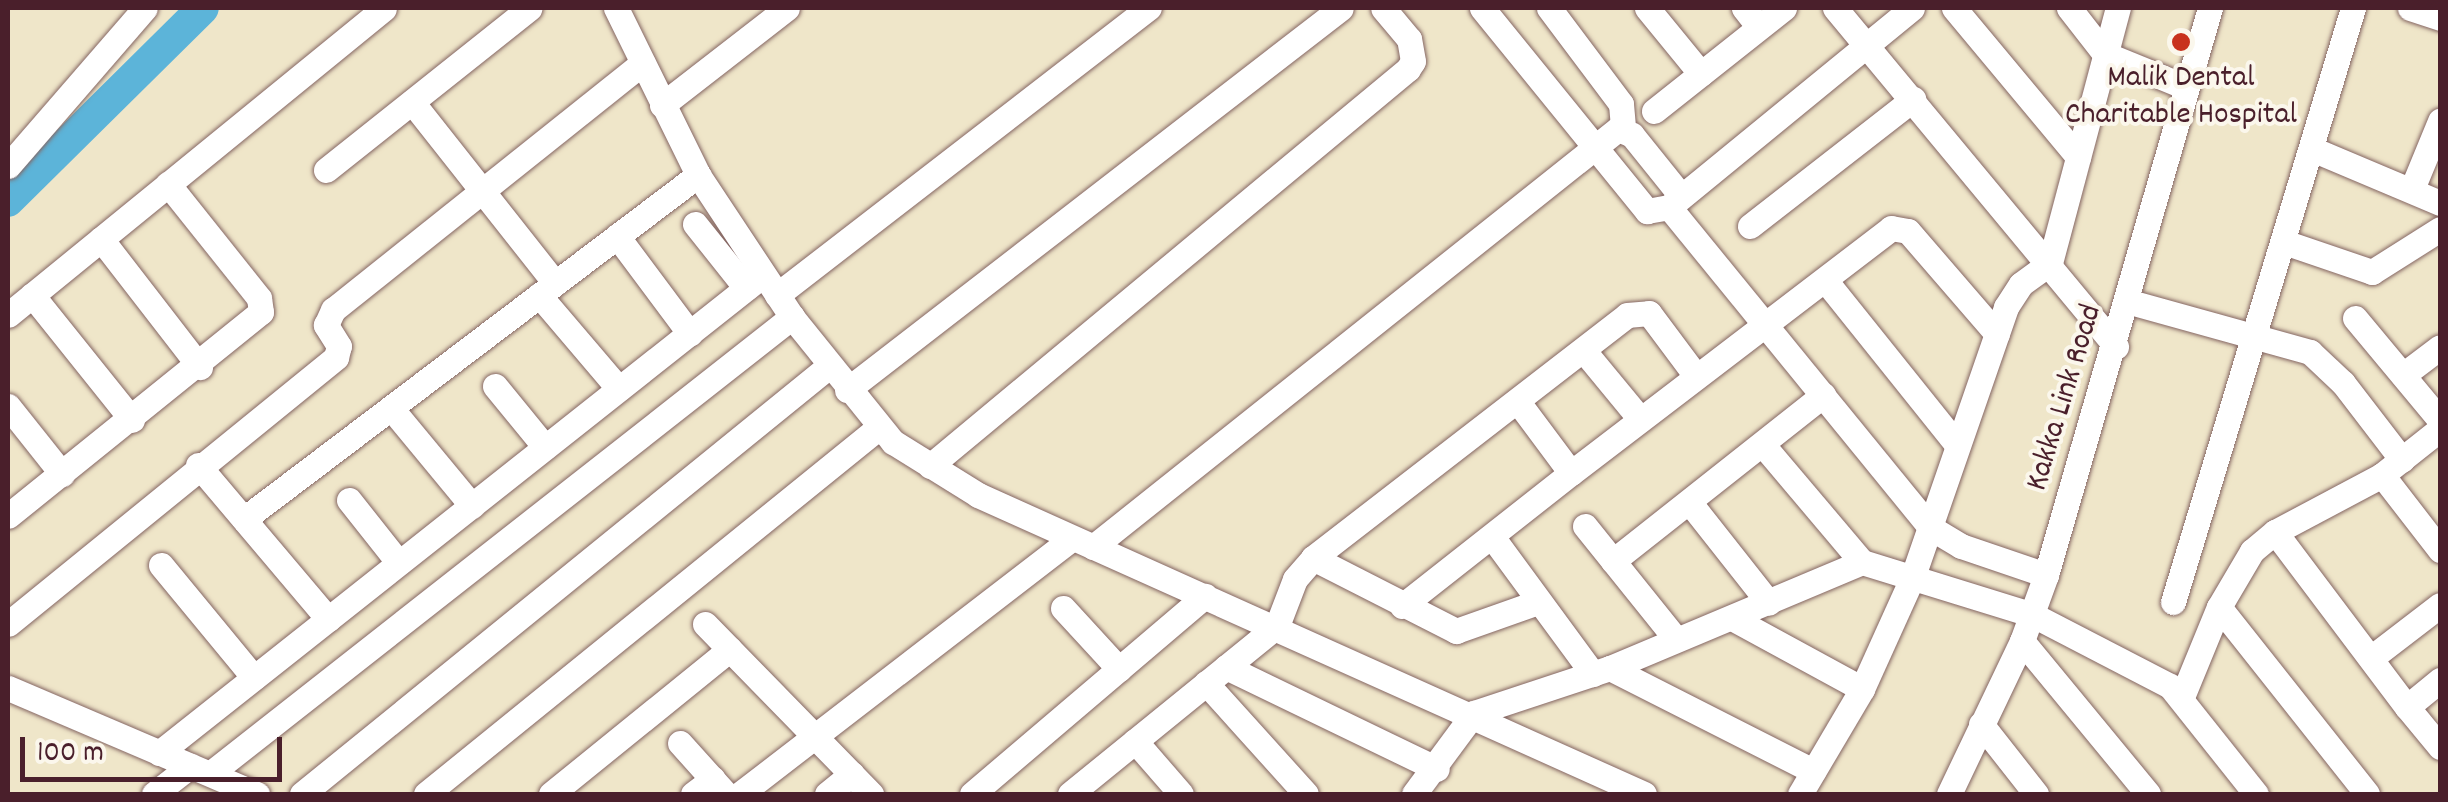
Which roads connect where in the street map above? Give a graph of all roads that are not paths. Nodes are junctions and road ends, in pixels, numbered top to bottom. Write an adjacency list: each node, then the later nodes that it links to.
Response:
1 (145, 8): 37 (street)
2 (384, 8): 40 (street)
3 (530, 8): 29 (street)
4 (616, 8): 25 (street)
5 (787, 8): 30 (street)
6 (1149, 8): 53 (street)
7 (1340, 8): 73 (street)
8 (1383, 8): 87 (street)
9 (1482, 8): 34 (street)
10 (1549, 8): 33 (street)
11 (1647, 8): 26 (street)
12 (1784, 8): 21 (street)
13 (1836, 8): 23 (street)
14 (1912, 8): 23 (street)
15 (1954, 8): 36 (street)
16 (2070, 8): 24 (street)
17 (2118, 8): 24 (street)
18 (2210, 8): 27 (street, Kakka Link Road)
19 (2353, 8): 35 (street)
20 (2410, 8): 22 (street)
21 (1751, 17): 26 (street)
22 (2440, 18)
23 (1866, 45): 28 (street); 43 (street)
24 (2105, 54): 27 (street); 36 (street)
25 (642, 63): 30 (street); 42 (street)
26 (1702, 74): 31 (street)
27 (2186, 87): 56 (street, Kakka Link Road)
28 (1913, 100): 46 (street); 51 (street)
29 (412, 102): 38 (street); 42 (street)
30 (662, 105): 39 (street)
31 (1654, 112)
32 (2440, 120): 41 (street)
33 (1623, 128): 34 (street); 43 (street)
34 (1595, 149): 43 (street); 100 (street)
35 (2312, 150): 41 (street); 50 (street)
36 (2078, 157): 51 (street)
37 (8, 166)
38 (326, 170)
39 (698, 174): 48 (street); 53 (street)
40 (168, 184): 49 (street); 68 (street)
41 (2412, 189): 44 (street)
42 (483, 190): 54 (street); 86 (street)
43 (1675, 202): 60 (street)
44 (2440, 203)
45 (695, 224): 53 (street)
46 (1750, 226)
47 (2440, 230): 50 (street)
48 (617, 236): 54 (street); 62 (street)
49 (101, 239): 55 (street); 68 (street)
50 (2284, 242): 61 (street)
51 (2050, 263): 63 (street); 64 (street)
52 (1825, 280): 60 (street); 63 (street); 84 (street)
53 (762, 286): 58 (street); 62 (street)
54 (547, 290): 72 (street); 77 (street)
55 (32, 295): 57 (street); 79 (street)
56 (2130, 302): 61 (street); 64 (street, Kakka Link Road)
57 (8, 315)
58 (792, 317): 67 (street); 143 (street)
59 (2354, 318): 69 (street)
60 (1763, 324): 70 (street); 74 (street)
61 (2252, 332): 88 (street); 111 (street)
62 (690, 334): 72 (street)
63 (1997, 334): 84 (street)
64 (2116, 346): 107 (street, Kakka Link Road)
65 (2440, 347): 69 (street)
66 (1584, 351): 70 (street); 75 (street); 78 (street)
67 (829, 366): 73 (street); 150 (street)
68 (200, 367): 79 (street)
69 (2403, 375): 80 (street)
70 (1696, 376): 78 (street)
71 (495, 386): 85 (street)
72 (619, 390): 85 (street)
73 (847, 390): 81 (street)
74 (1823, 396): 83 (street); 97 (street)
75 (1518, 402): 89 (street); 102 (street)
76 (8, 406): 90 (street)
77 (391, 408): 93 (street); 95 (street)
78 (1640, 419): 89 (street)
79 (132, 420): 90 (street)
80 (2440, 420)
81 (878, 428): 87 (street); 151 (street)
82 (2440, 429): 88 (street)
83 (1763, 445): 92 (street); 104 (street)
84 (1957, 445): 97 (street)
85 (545, 448): 93 (street)
86 (198, 466): 95 (street); 120 (street)
87 (930, 466): 100 (street)
88 (2392, 468): 98 (street); 101 (street)
89 (1572, 473): 99 (street)
90 (62, 474): 94 (street)
91 (349, 500): 105 (street)
92 (1690, 503): 103 (street); 112 (street)
93 (472, 506): 105 (street)
94 (8, 516)
95 (244, 519): 119 (street)
96 (1585, 526): 103 (street)
97 (1931, 528): 107 (street); 108 (street)
98 (2275, 532): 115 (street); 126 (street)
99 (1493, 538): 110 (street); 114 (street)
100 (1082, 543): 109 (street); 138 (street)
101 (2440, 550)
102 (1314, 558): 114 (street); 122 (street)
103 (1613, 561): 123 (street)
104 (1862, 562): 108 (street); 112 (street)
105 (399, 563): 119 (street)
106 (161, 565): 130 (street)
107 (2046, 575): 117 (street, Kakka Link Road)
108 (1914, 576): 117 (street); 133 (street)
109 (1205, 596): 122 (street); 127 (street)
110 (1538, 602): 114 (street); 128 (street)
111 (2173, 602)
112 (1769, 603): 118 (street)
113 (2440, 605): 126 (street)
114 (1402, 606)
115 (2219, 607): 134 (street); 167 (street)
116 (1063, 608): 127 (street)
117 (2032, 614): 124 (street, Kakka Link Road); 134 (street)
118 (1732, 618): 123 (street); 133 (street)
119 (328, 620): 130 (street)
120 (8, 624)
121 (705, 624): 125 (street)
122 (1277, 626): 129 (street); 136 (street)
123 (1675, 638): 128 (street)
124 (2022, 640): 137 (street, Kakka Link Road); 165 (street)
125 (730, 650): 138 (street); 152 (street)
126 (2371, 658): 135 (street)
127 (1120, 669): 156 (street)
128 (1601, 671): 136 (street); 145 (street)
129 (1216, 675): 139 (street); 144 (street); 159 (street)
130 (254, 678): 142 (street)
131 (2440, 680): 135 (street)
132 (8, 688): 142 (street)
133 (1862, 689): 145 (street)
134 (2182, 697): 166 (street)
135 (2407, 707): 141 (street)
136 (1474, 713): 144 (street); 161 (street)
137 (1980, 724): 163 (street, Kakka Link Road); 164 (street)
138 (813, 735): 146 (street); 153 (street)
139 (1135, 741): 157 (street); 158 (street)
140 (680, 743): 147 (street)
141 (2440, 747)
142 (159, 753): 143 (street)
143 (201, 769): 148 (street); 149 (street)
144 (1437, 769): 160 (street)
145 (1813, 771): 162 (street)
146 (852, 774): 154 (street); 155 (street)
147 (711, 789)
148 (154, 794)
149 (257, 794)
150 (302, 794)
151 (426, 794)
152 (551, 794)
153 (740, 794)
154 (827, 794)
155 (871, 794)
156 (972, 794)
157 (1070, 794)
158 (1181, 794)
159 (1306, 794)
160 (1414, 794)
161 (1644, 794)
162 (1800, 794)
163 (1949, 794)
164 (2036, 794)
165 (2148, 794)
166 (2256, 794)
167 (2367, 794)

